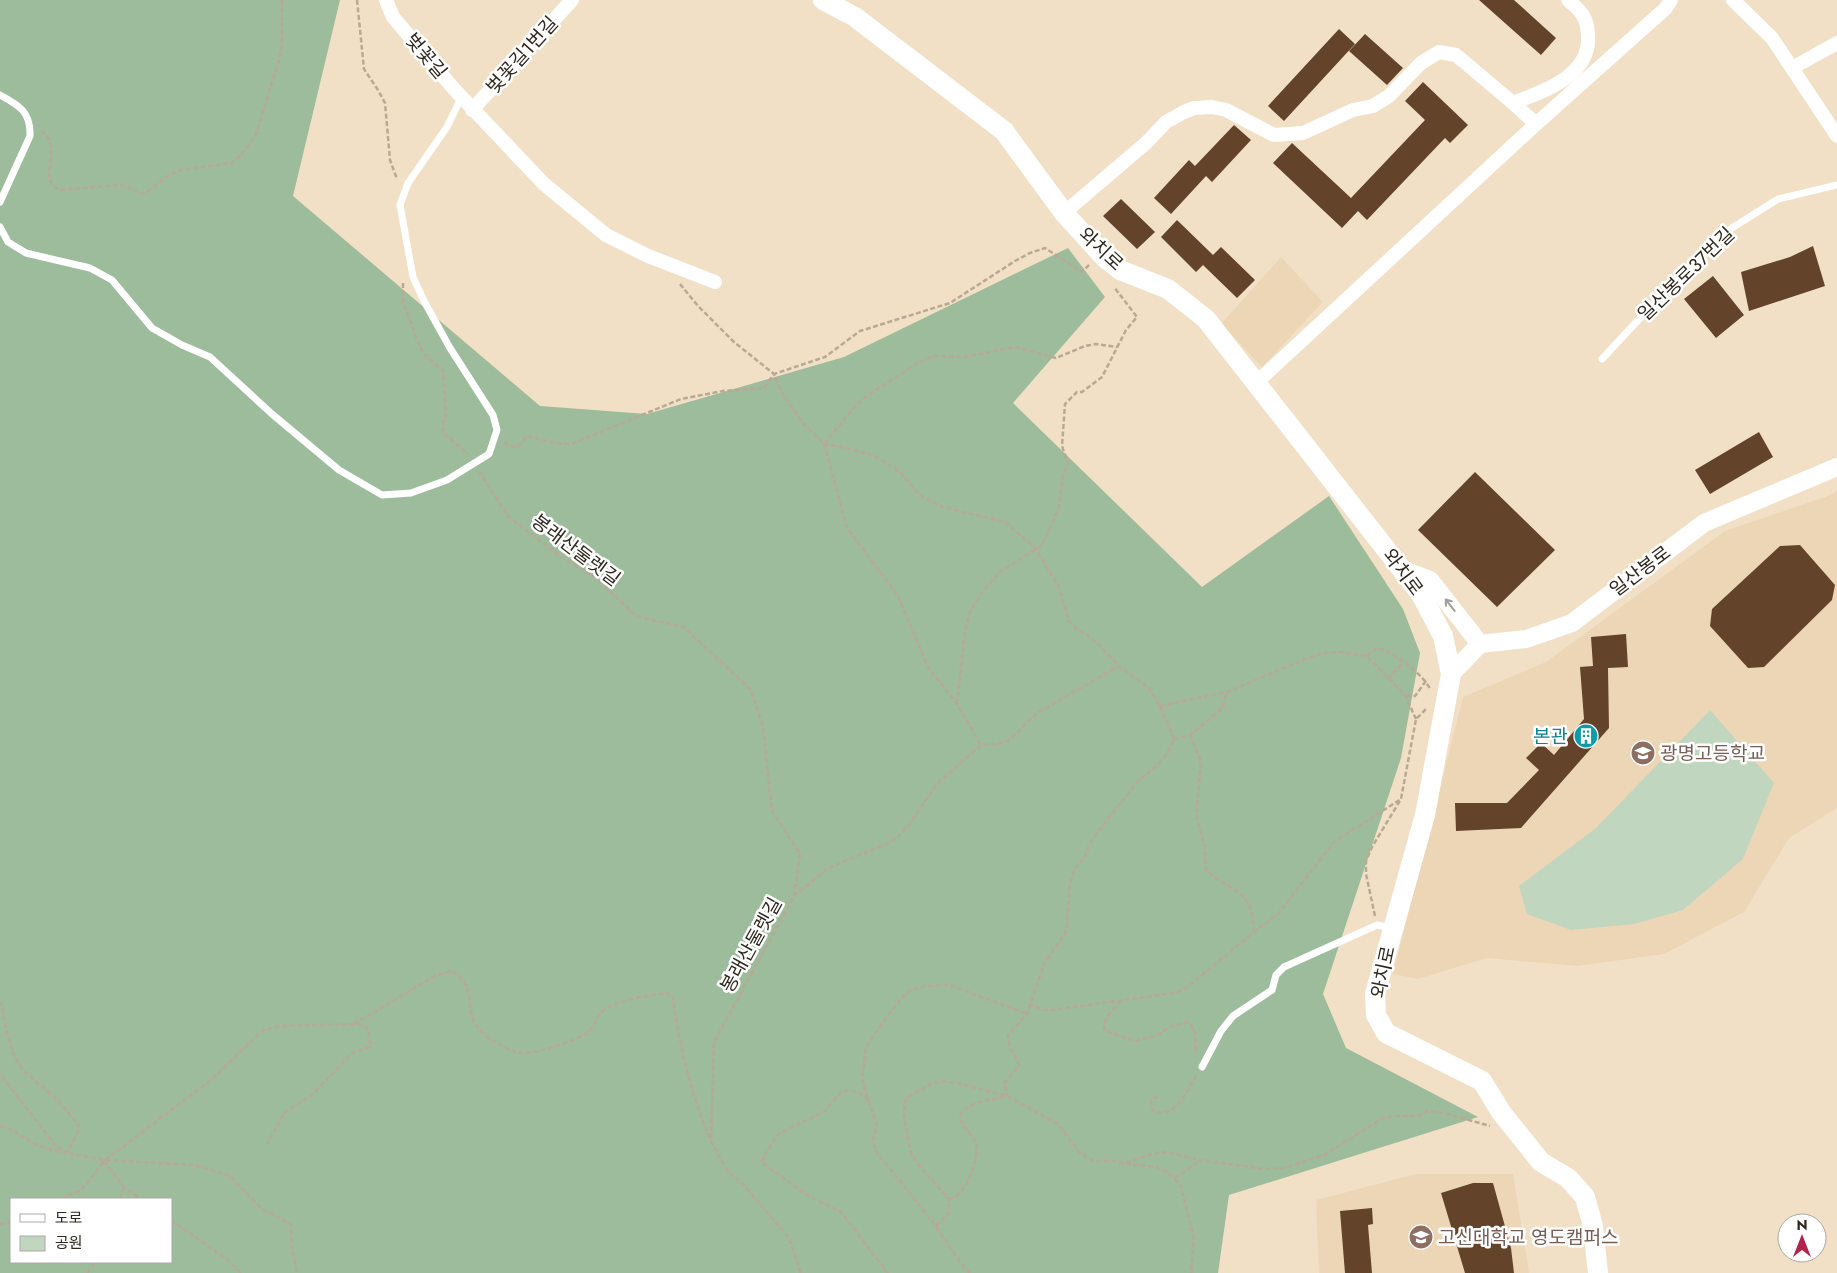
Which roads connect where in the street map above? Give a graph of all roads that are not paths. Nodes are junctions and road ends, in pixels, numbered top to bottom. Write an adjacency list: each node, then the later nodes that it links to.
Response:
1 (386, 0): 10 (street, 벚꽃길)
2 (572, 0): 12 (street, 벚꽃길1번길)
3 (823, 0): 17 (main road, 와치로)
4 (1568, 0): 11 (street)
5 (1671, 0): 13 (street)
6 (1733, 0): 8 (street)
7 (1837, 43): 8 (street)
8 (1792, 68): 14 (street)
9 (0, 95): 16 (lane)
10 (462, 98): 12 (street, 벚꽃길); 18 (lane)
11 (1514, 103): 13 (street); 17 (street)
12 (472, 110): 19 (street, 벚꽃길)
13 (1536, 124): 21 (street)
14 (1837, 136)
15 (1837, 185): 20 (lane, 일산봉로37번길)
16 (0, 202)
17 (1064, 213): 21 (main road, 와치로)
18 (0, 227)
19 (715, 282)
20 (1602, 359)
21 (1256, 383): 23 (main road, 와치로)
22 (1837, 468): 24 (street, 일산봉로)
23 (1403, 570): 24 (street, one-way to 23); 25 (main road, 와치로)
24 (1480, 644): 25 (street)
25 (1451, 674): 26 (main road, 와치로)
26 (1385, 926): 27 (lane); 28 (main road, 와치로)
27 (1202, 1067)
28 (1598, 1273)

